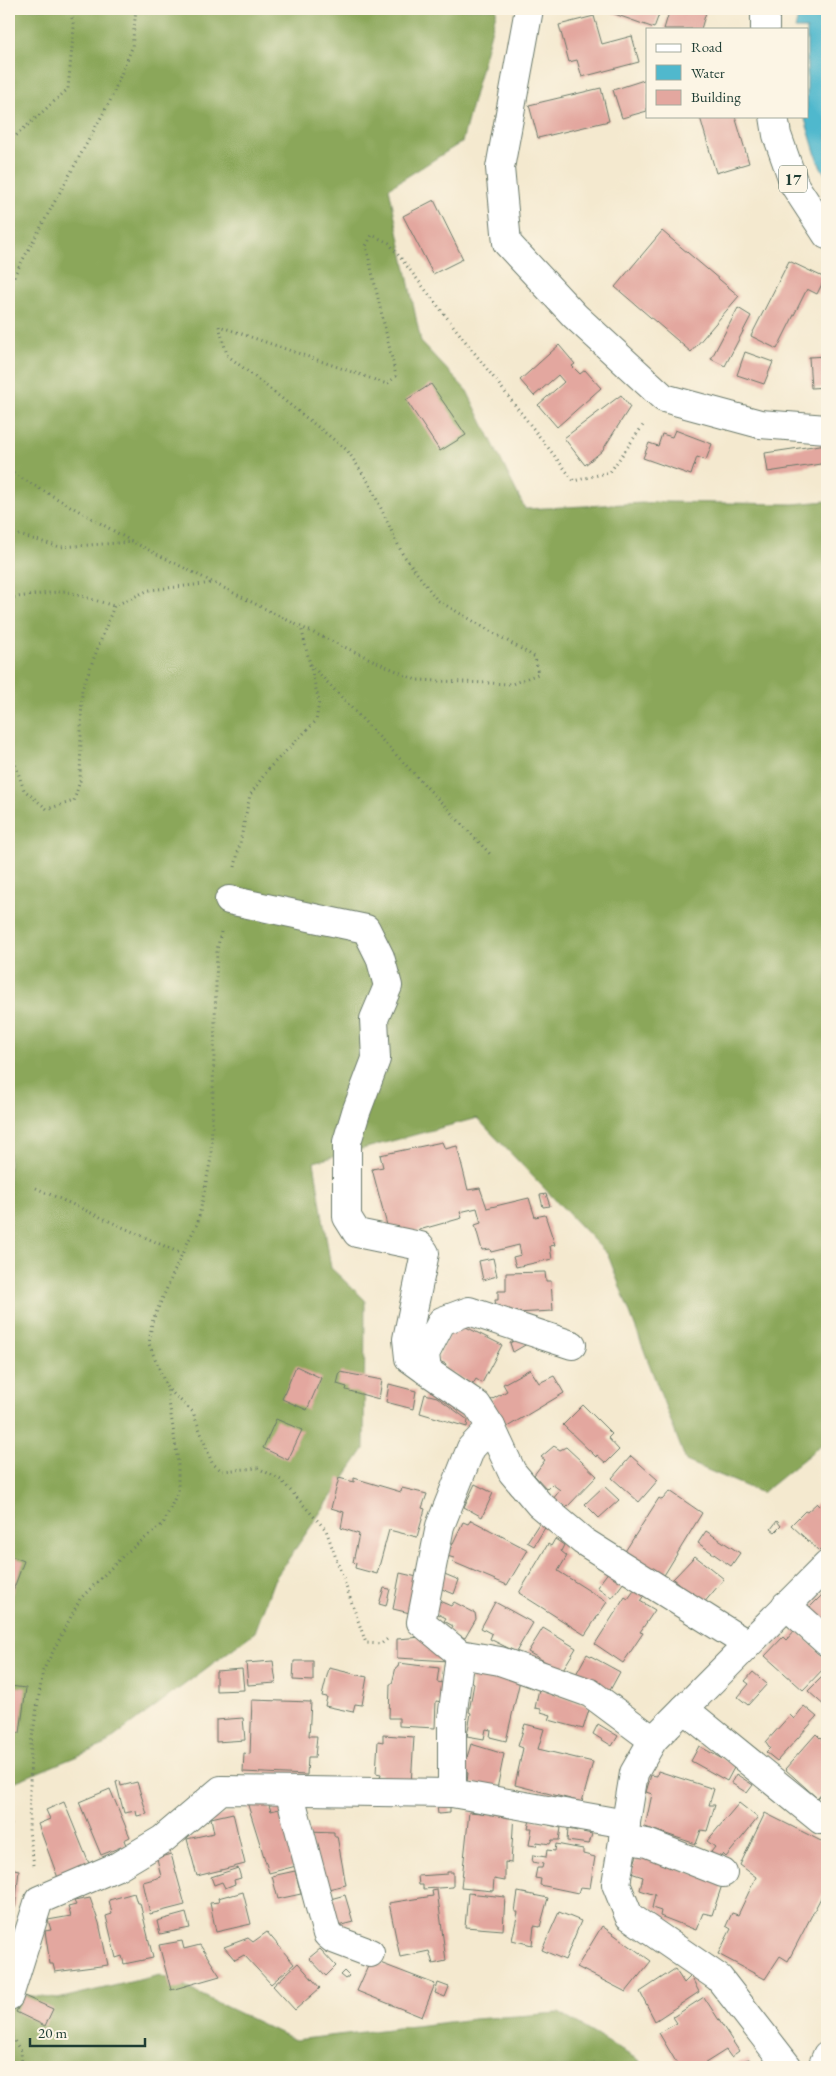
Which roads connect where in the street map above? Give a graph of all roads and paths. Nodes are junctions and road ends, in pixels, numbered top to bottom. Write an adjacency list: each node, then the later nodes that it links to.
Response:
1 (70, 9): 7 (path)
2 (136, 9): 9 (path)
3 (529, 9): 10 (street)
4 (766, 9): 5 (street)
5 (765, 28)
6 (774, 118): 8 (street, 17)
7 (9, 142)
8 (827, 235)
9 (9, 285)
10 (664, 398): 11 (street); 18 (path)
11 (827, 428)
12 (9, 471): 14 (path)
13 (9, 532): 14 (path)
14 (133, 542): 15 (path)
15 (213, 582): 17 (path); 18 (path)
16 (9, 598): 17 (path)
17 (114, 606): 20 (path)
18 (301, 627): 19 (path)
19 (310, 663): 21 (path); 22 (path)
20 (9, 746)
21 (492, 856)
22 (229, 900): 24 (path); 26 (street)
23 (36, 1188): 24 (path)
24 (182, 1254): 27 (path)
25 (572, 1345): 26 (street)
26 (427, 1371): 28 (street)
27 (167, 1388): 31 (path); 42 (path)
28 (491, 1427): 31 (street); 33 (street)
29 (827, 1565): 30 (street)
30 (786, 1605): 32 (street); 33 (street)
31 (421, 1622): 34 (street)
32 (827, 1642)
33 (747, 1644): 35 (street)
34 (460, 1654): 36 (street); 38 (street)
35 (684, 1709): 36 (street); 39 (street)
36 (653, 1740): 40 (street)
37 (289, 1791): 38 (street); 42 (street); 43 (street)
38 (452, 1793): 40 (street)
39 (821, 1820)
40 (624, 1831): 41 (street); 48 (street)
41 (723, 1873)
42 (39, 1900): 44 (street)
43 (370, 1954)
44 (9, 1996)
45 (9, 2033): 47 (path)
46 (827, 2055): 49 (street)
47 (22, 2067)
48 (788, 2067)
49 (822, 2067)

